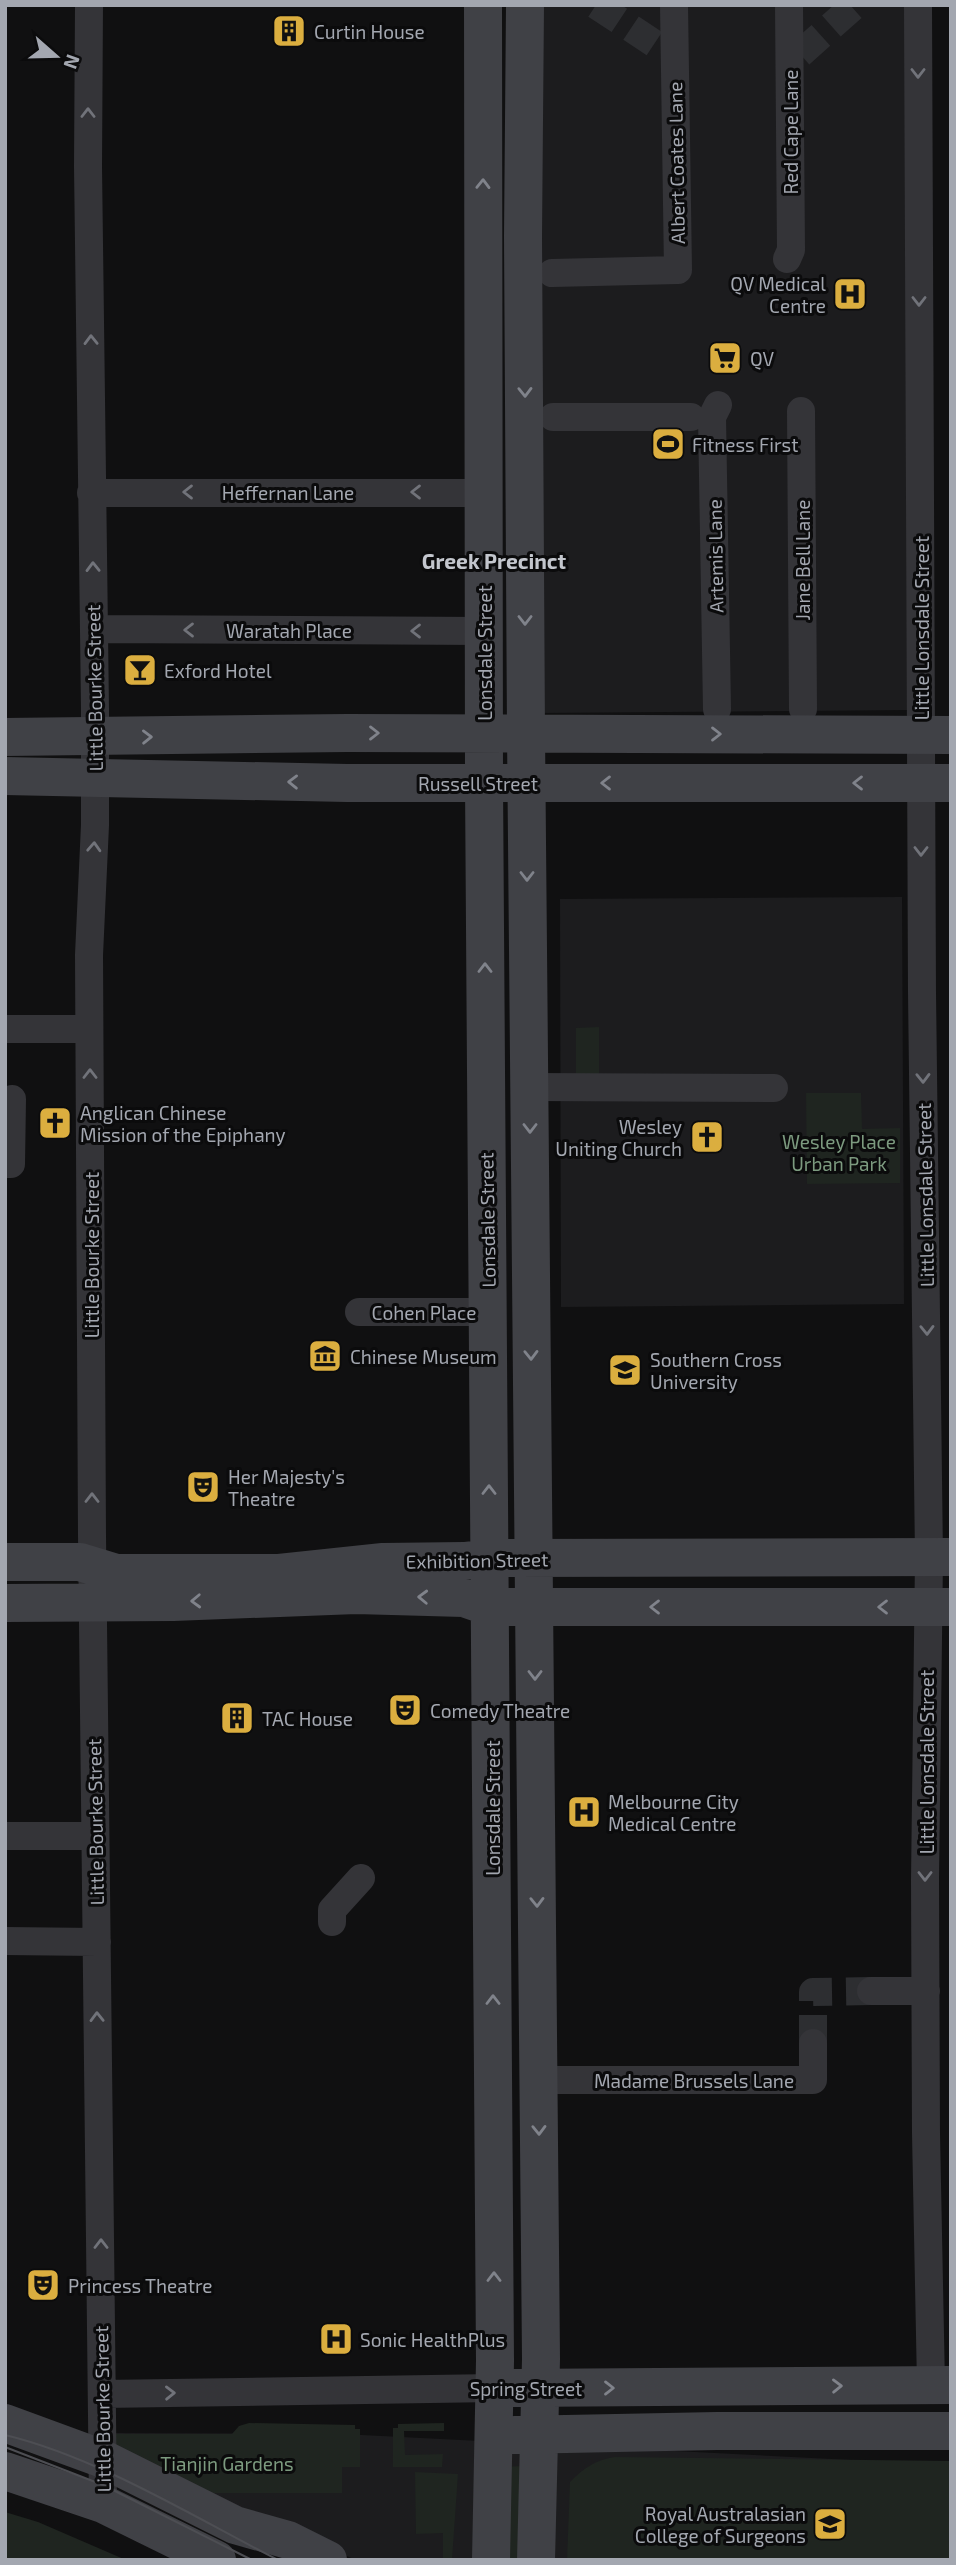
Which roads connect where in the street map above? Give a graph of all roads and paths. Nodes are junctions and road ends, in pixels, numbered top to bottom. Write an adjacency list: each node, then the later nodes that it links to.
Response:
1 (89, 5): 17 (street, Little Bourke Street, one-way to 1)
2 (674, 5): 10 (street, Albert Coates Lane)
3 (789, 5): 9 (street, Red Cape Lane)
4 (918, 5): 26 (street, Little Lonsdale Street, one-way to 26)
5 (525, 22): 6 (main road); 8 (main road)
6 (483, 23): 7 (main road, Lonsdale Street, one-way to 6)
7 (482, 236): 8 (main road); 11 (main road, Lonsdale Street)
8 (523, 236): 12 (main road)
9 (787, 259)
10 (552, 272)
11 (483, 340): 12 (main road); 18 (main road, Lonsdale Street)
12 (524, 341): 24 (main road, one-way to 24)
13 (718, 405): 21 (street, Artemis Lane)
14 (801, 411): 22 (street, Jane Bell Lane)
15 (691, 416): 16 (street)
16 (553, 417)
17 (92, 493): 18 (street, Heffernan Lane, one-way to 17); 19 (street, Little Bourke Street, one-way to 17)
18 (484, 493): 20 (main road, Lonsdale Street)
19 (93, 629): 20 (street, Waratah Place, one-way to 19); 29 (street, Little Bourke Street)
20 (484, 631): 23 (main road, Lonsdale Street)
21 (717, 709)
22 (803, 709)
23 (484, 733): 24 (main road); 27 (main road, one-way to 23); 33 (main road, Lonsdale Street)
24 (526, 733): 25 (main road); 34 (main road)
25 (665, 734): 26 (main road, one-way to 26); 35 (main road)
26 (936, 734): 36 (street, Little Lonsdale Street)
27 (220, 735): 29 (main road, one-way to 27); 32 (main road)
28 (5, 737): 29 (main road)
29 (95, 737): 31 (street, Little Bourke Street)
30 (5, 776): 31 (main road, Russell Street)
31 (95, 778): 32 (main road, Russell Street); 42 (street, Little Bourke Street, one-way to 31)
32 (220, 781): 33 (main road, Russell Street, one-way to 32)
33 (484, 783): 34 (main road, Russell Street); 37 (main road, Lonsdale Street)
34 (526, 783): 35 (main road, Russell Street, one-way to 34); 38 (main road)
35 (666, 783): 36 (main road, Russell Street, one-way to 35)
36 (936, 783): 54 (street, Little Lonsdale Street, one-way to 54)
37 (484, 832): 38 (main road); 40 (main road, Lonsdale Street, one-way to 37)
38 (527, 832): 39 (main road, one-way to 39)
39 (528, 1010): 40 (main road); 43 (main road)
40 (486, 1011): 47 (main road, Lonsdale Street)
41 (5, 1029): 42 (street)
42 (89, 1029): 57 (street, Little Bourke Street, one-way to 42)
43 (530, 1087): 44 (street); 48 (main road, one-way to 48)
44 (774, 1088)
45 (12, 1099): 46 (street)
46 (5, 1164)
47 (487, 1185): 48 (main road); 50 (main road, Lonsdale Street)
48 (530, 1186): 55 (main road, one-way to 55)
49 (359, 1312): 50 (street, Cohen Place)
50 (488, 1312): 52 (main road, Lonsdale Street, one-way to 50)
51 (756, 1557): 53 (main road, Exhibition Street); 54 (main road, Exhibition Street); 63 (main road)
52 (490, 1558): 55 (main road, Exhibition Street); 57 (main road, Exhibition Street); 60 (main road, Lonsdale Street)
53 (602, 1558): 55 (main road, Exhibition Street); 62 (main road)
54 (940, 1558): 64 (street, Little Lonsdale Street)
55 (534, 1559): 61 (main road)
56 (5, 1562): 57 (main road, Exhibition Street)
57 (92, 1566): 59 (street, Little Bourke Street)
58 (5, 1603): 59 (main road, Exhibition Street)
59 (93, 1604): 60 (main road, Exhibition Street, one-way to 59); 66 (street, Little Bourke Street)
60 (490, 1607): 61 (main road, Exhibition Street); 67 (main road, Lonsdale Street)
61 (534, 1607): 62 (main road, Exhibition Street); 68 (main road, one-way to 68)
62 (601, 1607): 63 (main road, Exhibition Street, one-way to 62)
63 (754, 1607): 64 (main road, Exhibition Street, one-way to 63)
64 (939, 1607): 74 (street, Little Lonsdale Street, one-way to 74)
65 (5, 1836): 66 (street)
66 (95, 1836): 72 (street, Little Bourke Street)
67 (492, 1845): 68 (main road); 76 (main road, Lonsdale Street, one-way to 67)
68 (536, 1845): 77 (main road, one-way to 77)
69 (360, 1878): 70 (street)
70 (332, 1922)
71 (5, 1941): 72 (street)
72 (97, 1942): 81 (street, Little Bourke Street, one-way to 72)
73 (871, 1991): 74 (street)
74 (926, 1991): 78 (street, Little Lonsdale Street)
75 (813, 2043): 77 (street, Madame Brussels Lane)
76 (493, 2050): 77 (main road); 79 (main road, Lonsdale Street, one-way to 76)
77 (538, 2065): 80 (main road, one-way to 80)
78 (941, 2385): 80 (main road, Spring Street, one-way to 78); 83 (main road)
79 (495, 2388): 80 (main road, Spring Street); 81 (street, Spring Street, one-way to 79); 84 (main road, Lonsdale Street)
80 (541, 2388): 85 (main road)
81 (102, 2394): 86 (street, Little Bourke Street)
82 (5, 2423): 86 (main road)
83 (941, 2431): 85 (main road)
84 (494, 2435): 85 (main road); 91 (main road, Lonsdale Street)
85 (540, 2435): 92 (main road)
86 (103, 2459): 88 (street, Little Bourke Street); 90 (main road)
87 (5, 2472): 88 (main road)
88 (103, 2504): 89 (main road)
89 (217, 2560)
90 (328, 2560)
91 (491, 2560)
92 (536, 2560)

